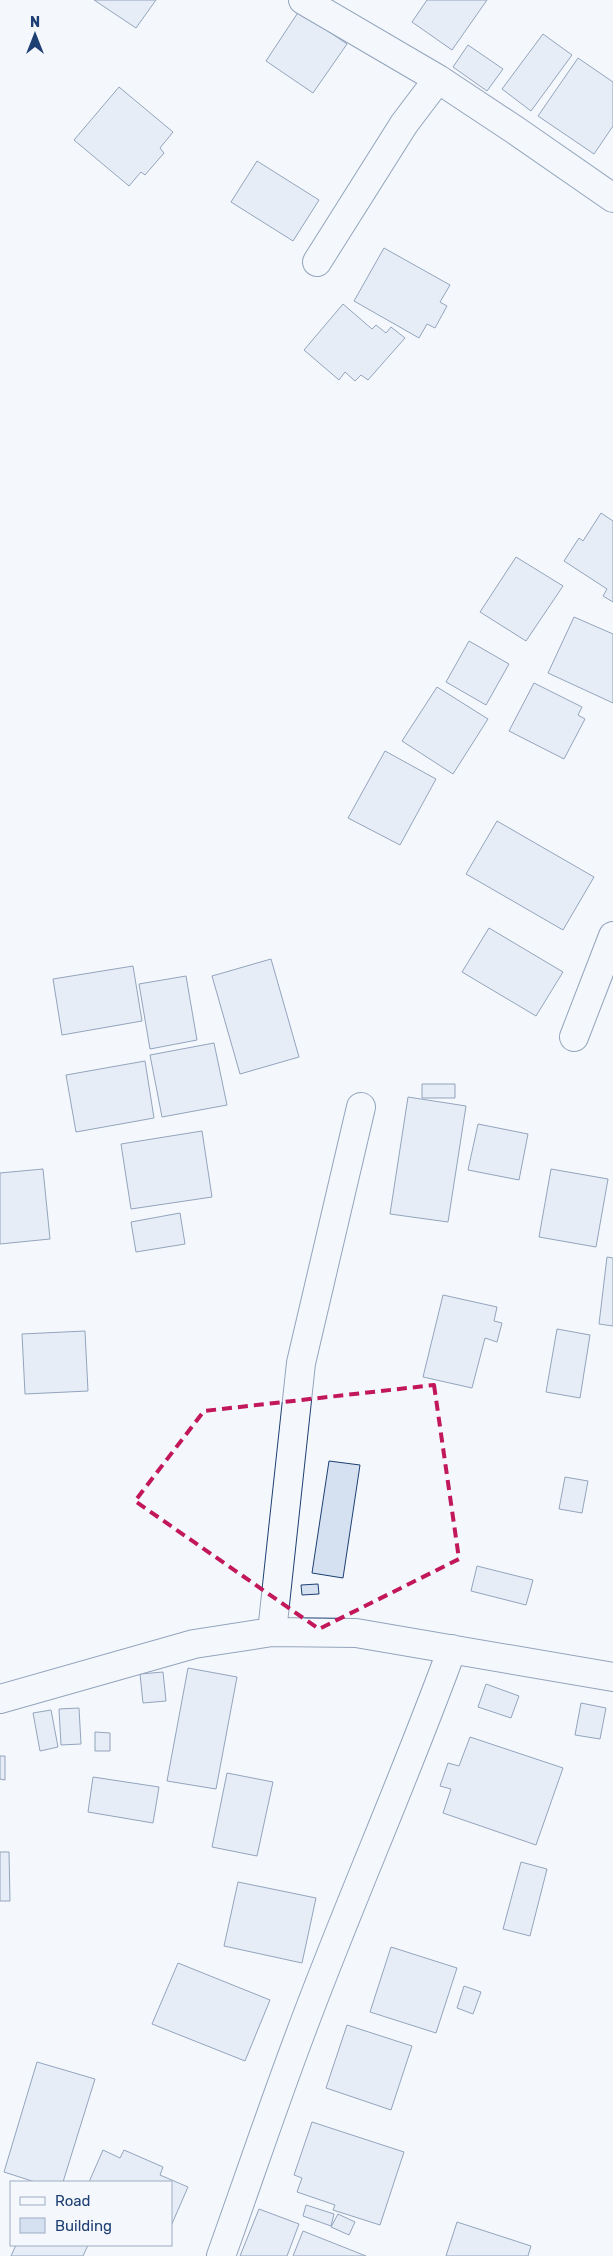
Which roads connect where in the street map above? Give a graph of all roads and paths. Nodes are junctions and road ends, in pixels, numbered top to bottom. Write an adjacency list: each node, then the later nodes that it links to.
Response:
1 (312, 2): 2 (street)
2 (438, 79): 3 (street); 4 (street)
3 (613, 198)
4 (318, 262)
5 (613, 936): 6 (street)
6 (574, 1038)
7 (361, 1107): 8 (street)
8 (272, 1632): 9 (street); 11 (street)
9 (452, 1649): 10 (street); 12 (street)
10 (613, 1677)
11 (0, 1699)
12 (221, 2256)

